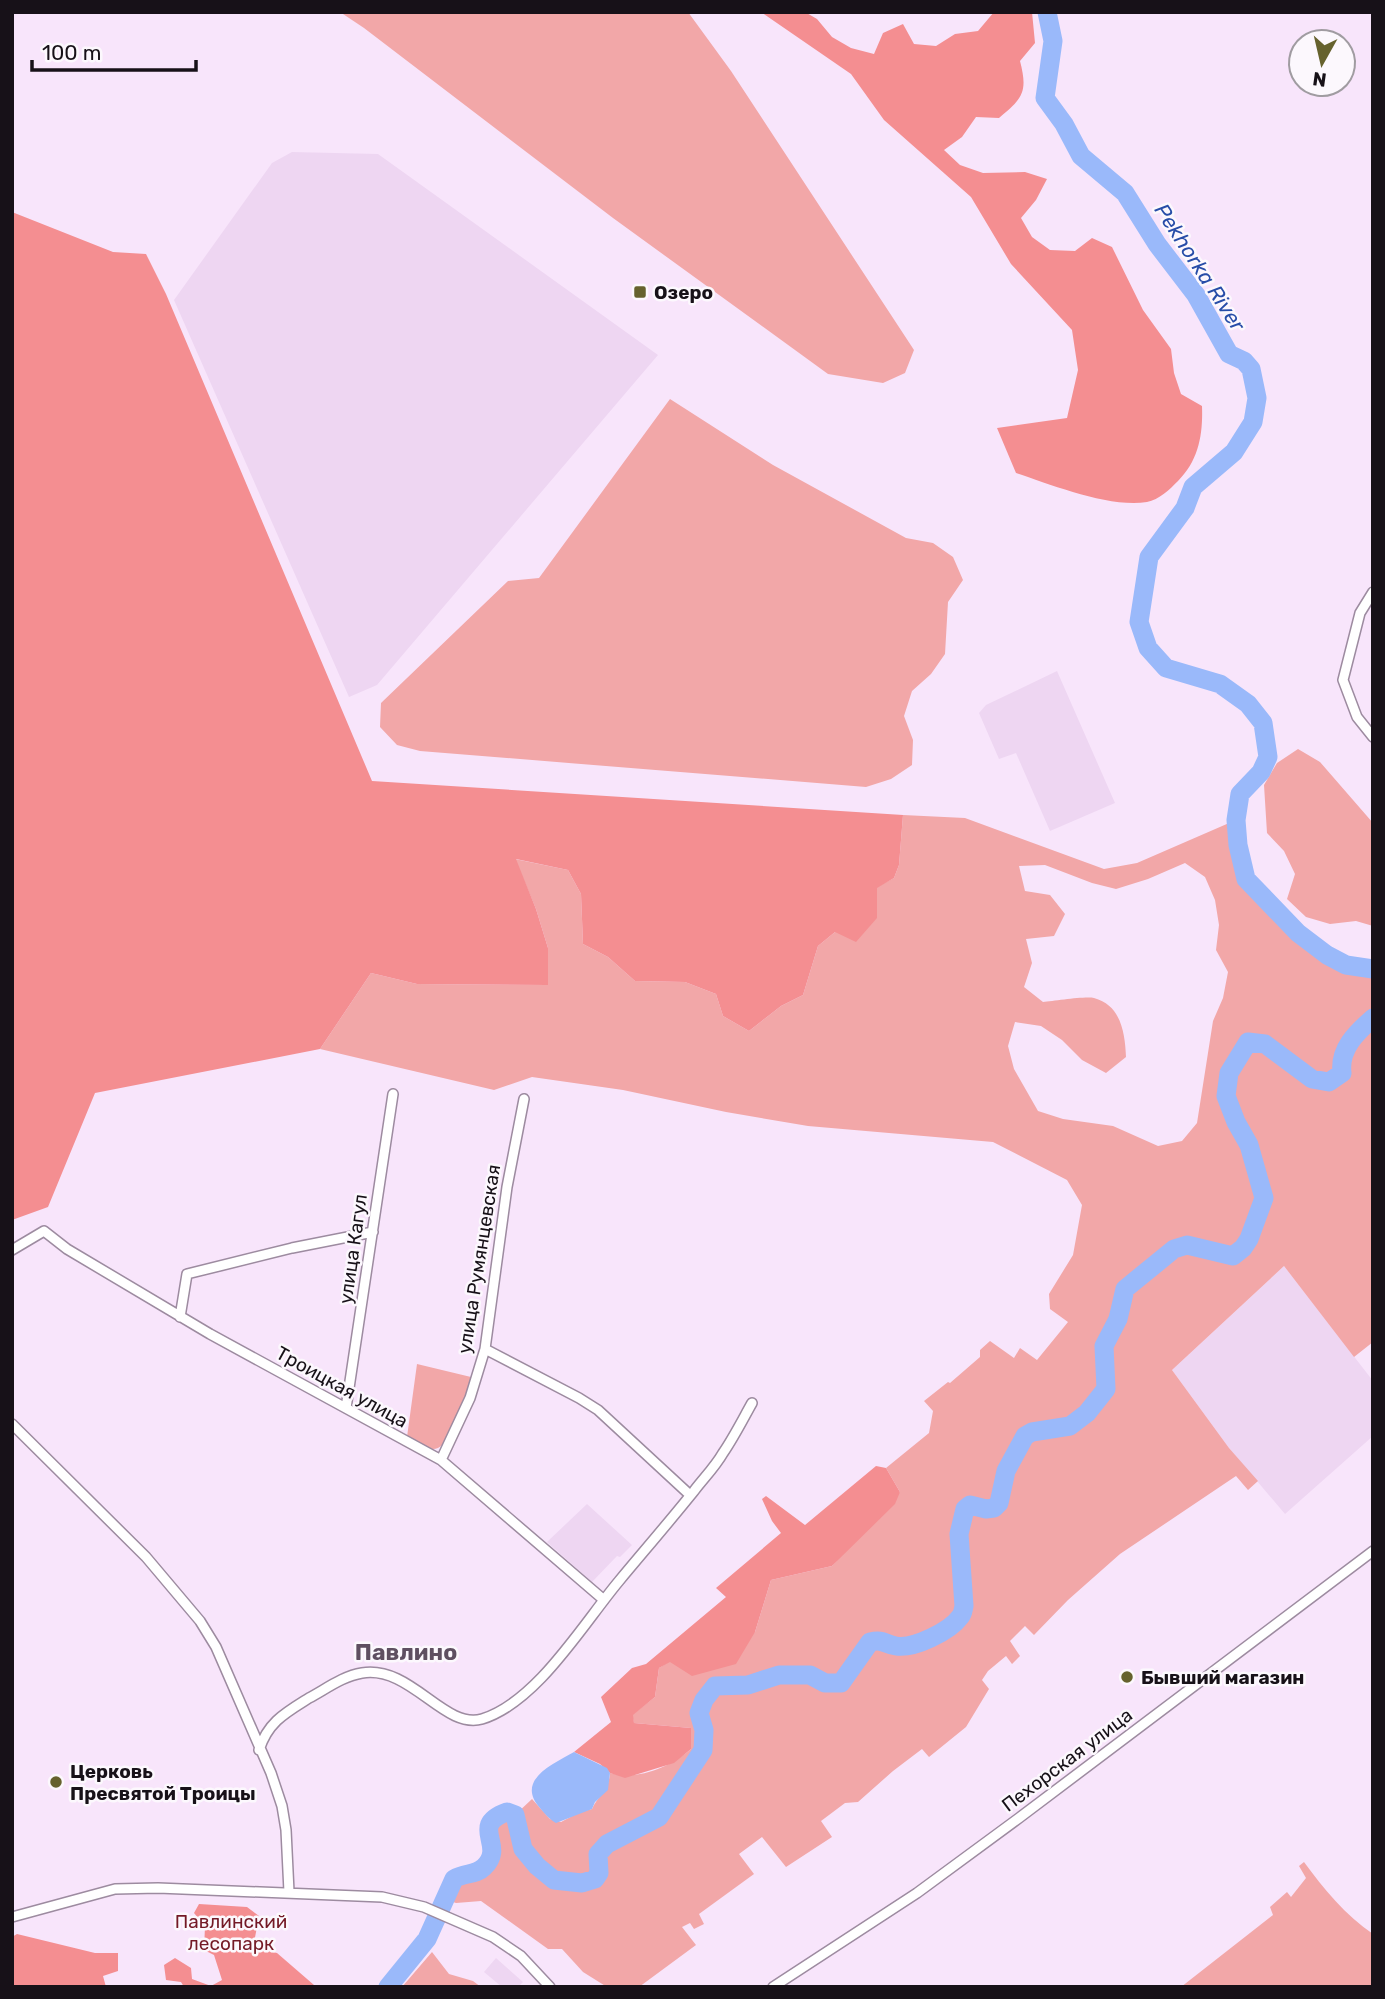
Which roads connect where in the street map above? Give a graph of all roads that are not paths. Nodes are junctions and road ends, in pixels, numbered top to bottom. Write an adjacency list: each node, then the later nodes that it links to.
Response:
1 (1373, 592): 2 (street)
2 (1373, 737)
3 (393, 1094): 5 (street, улица Кагул)
4 (524, 1099): 8 (street, улица Румянцевская)
5 (373, 1232): 7 (street); 10 (street, улица Кагул)
6 (12, 1250): 7 (street, Троицкая улица)
7 (180, 1317): 10 (street, Троицкая улица)
8 (485, 1349): 12 (street, улица Румянцевская); 13 (street)
9 (752, 1403): 13 (street)
10 (346, 1408): 12 (street, Троицкая улица)
11 (12, 1424): 16 (street)
12 (441, 1460): 15 (street, Троицкая улица)
13 (690, 1495): 15 (street)
14 (1373, 1551): 20 (street, Пехорская улица)
15 (604, 1600): 16 (street)
16 (259, 1750): 17 (street)
17 (289, 1892): 18 (street); 19 (street)
18 (12, 1917)
19 (550, 1987)
20 (773, 1987)

